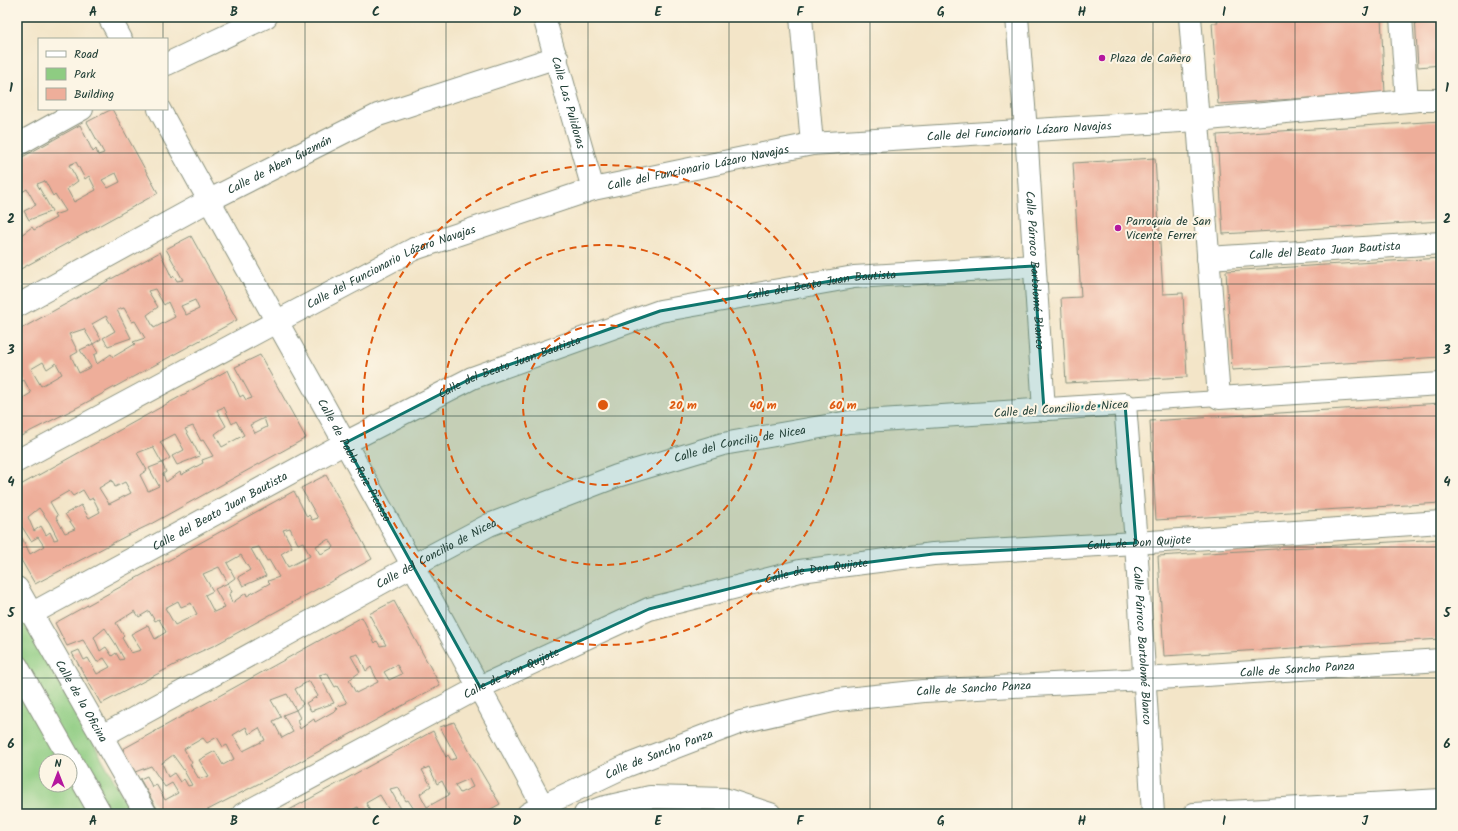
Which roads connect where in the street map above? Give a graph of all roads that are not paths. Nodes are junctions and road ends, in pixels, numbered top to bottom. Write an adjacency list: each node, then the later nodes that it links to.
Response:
1 (109, 17): 8 (street)
2 (266, 17): 10 (street)
3 (544, 17): 9 (street, Calle Las Pulidoras)
4 (801, 17): 17 (street)
5 (1017, 17): 16 (street, Calle Párroco Bartolomé Blanco)
6 (1190, 17): 15 (street)
7 (1401, 17): 12 (street)
8 (120, 38)
9 (557, 58): 19 (street, Calle Las Pulidoras); 20 (street, Calle de Aben Guzmán)
10 (168, 64)
11 (1441, 100): 12 (street, Calle del Funcionario Lázaro Navajas)
12 (1407, 102): 15 (street, Calle del Funcionario Lázaro Navajas)
13 (80, 110): 18 (street)
14 (160, 110): 20 (street, Calle de Pablo Ruiz Picasso)
15 (1197, 120): 16 (street, Calle del Funcionario Lázaro Navajas); 22 (street)
16 (1026, 131): 17 (street, Calle del Funcionario Lázaro Navajas); 23 (street, Calle Párroco Bartolomé Blanco)
17 (812, 144): 19 (street, Calle del Funcionario Lázaro Navajas)
18 (17, 145)
19 (593, 189): 25 (street, Calle del Funcionario Lázaro Navajas)
20 (208, 201): 24 (street, Calle de Aben Guzmán); 25 (street, Calle de Pablo Ruiz Picasso)
21 (1441, 243): 22 (street, Calle del Beato Juan Bautista)
22 (1208, 258): 27 (street)
23 (1034, 266): 29 (street, Calle Párroco Bartolomé Blanco); 30 (street, Calle del Beato Juan Bautista)
24 (17, 306)
25 (276, 322): 30 (street, Calle de Pablo Ruiz Picasso); 31 (street, Calle del Funcionario Lázaro Navajas)
26 (1441, 384): 27 (street, Calle del Concilio de Nicea)
27 (1219, 398): 28 (lane, Calle del Concilio de Nicea)
28 (1126, 404): 29 (street, Calle del Concilio de Nicea); 33 (street, Calle Párroco Bartolomé Blanco)
29 (1044, 410): 34 (street, Calle del Concilio de Nicea)
30 (345, 443): 34 (street, Calle de Pablo Ruiz Picasso); 36 (street, Calle del Beato Juan Bautista)
31 (17, 461)
32 (1441, 522): 33 (street, Calle de Don Quijote)
33 (1136, 543): 39 (street, Calle Párroco Bartolomé Blanco); 40 (street, Calle de Don Quijote)
34 (412, 566): 40 (street, Calle de Pablo Ruiz Picasso); 41 (street, Calle del Concilio de Nicea)
35 (17, 588): 36 (street, Calle de la Oficina)
36 (31, 614): 41 (street, Calle de la Oficina)
37 (1441, 660): 39 (street, Calle de Sancho Panza)
38 (17, 666): 44 (street)
39 (1144, 679): 43 (street, Calle de Sancho Panza); 49 (street, Calle Párroco Bartolomé Blanco)
40 (480, 687): 43 (street, Calle de Pablo Ruiz Picasso); 46 (street, Calle de Don Quijote)
41 (102, 736): 45 (street, Calle de la Oficina)
42 (1441, 800): 50 (street)
43 (539, 811)
44 (101, 814)
45 (146, 814)
46 (243, 814)
47 (585, 814): 48 (street)
48 (770, 814)
49 (1153, 814)
50 (1194, 814)

